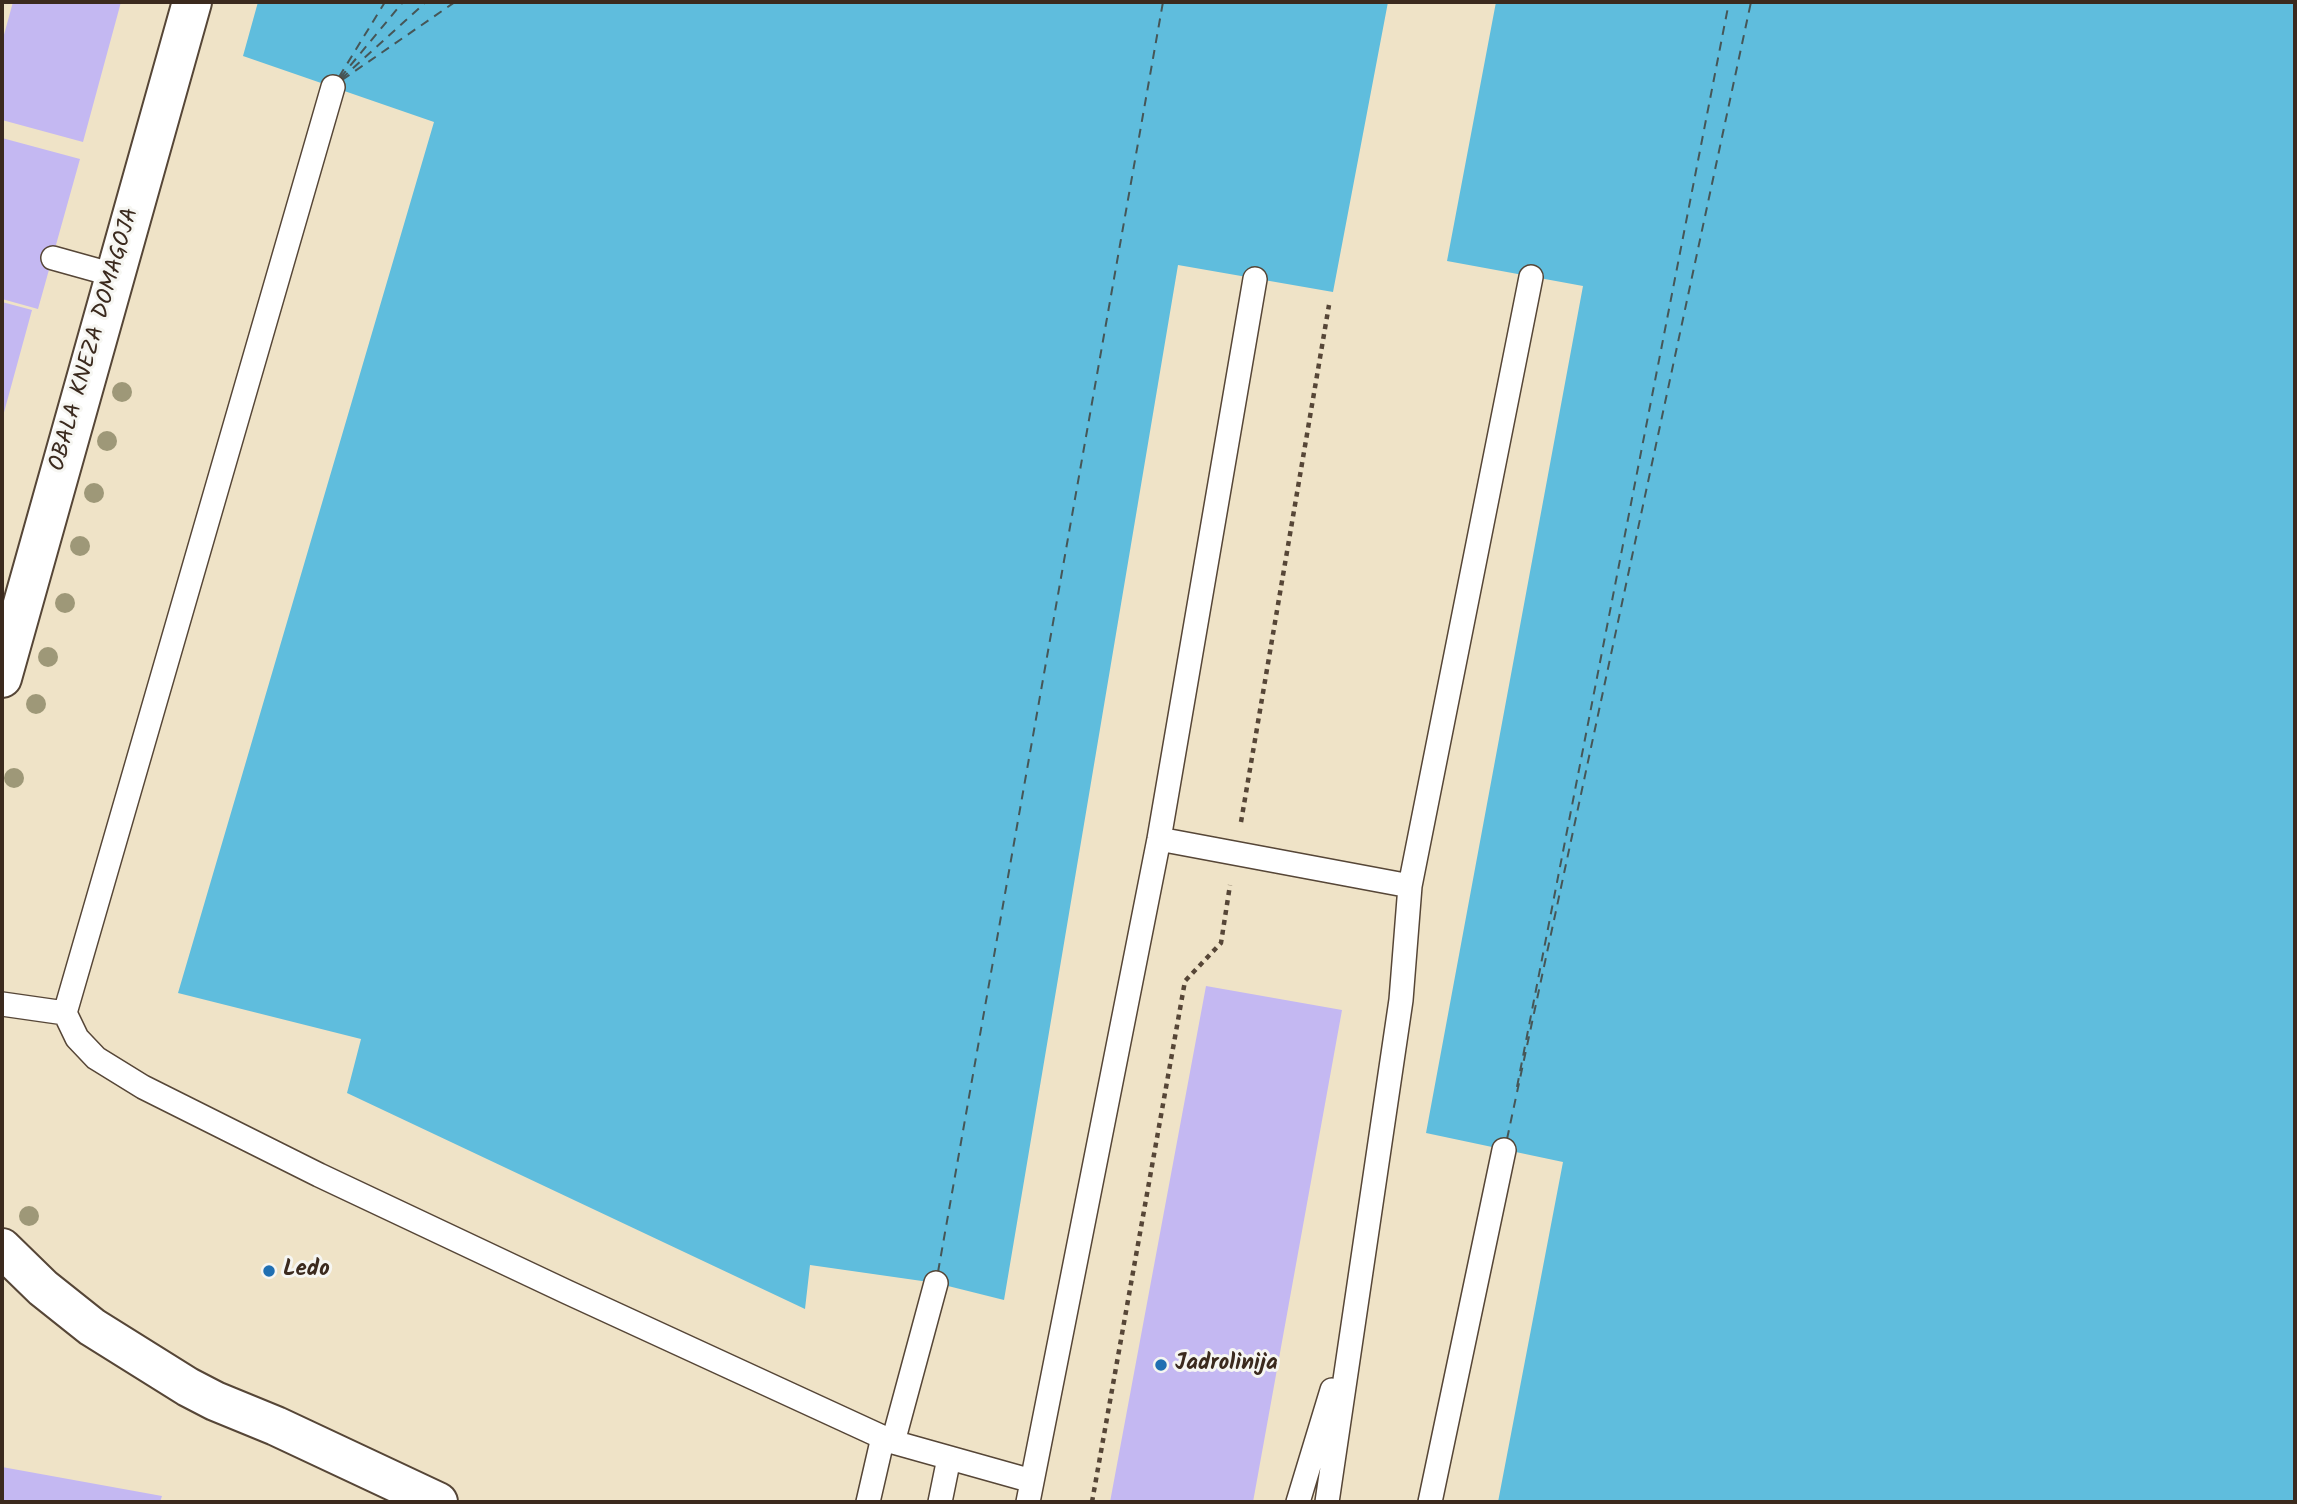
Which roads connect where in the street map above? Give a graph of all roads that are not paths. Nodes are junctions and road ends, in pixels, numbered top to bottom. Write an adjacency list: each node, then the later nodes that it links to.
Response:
1 (192, 2): 4 (street, OBALA KNEZA DOMAGOJA)
2 (333, 87): 11 (lane)
3 (53, 258): 4 (lane)
4 (114, 275): 7 (street, OBALA KNEZA DOMAGOJA)
5 (1531, 276): 9 (lane)
6 (1255, 279): 8 (lane)
7 (2, 678)
8 (1159, 839): 9 (lane); 18 (lane)
9 (1410, 886): 15 (lane)
10 (2, 1004): 11 (lane)
11 (65, 1013): 16 (lane)
12 (1504, 1150): 24 (lane)
13 (2, 1248): 19 (street)
14 (936, 1283): 16 (lane)
15 (1354, 1317): 22 (lane); 23 (lane)
16 (888, 1439): 17 (lane); 20 (lane)
17 (949, 1458): 18 (lane); 21 (lane)
18 (1030, 1492)
19 (438, 1502)
20 (868, 1502)
21 (940, 1502)
22 (1298, 1502)
23 (1327, 1502)
24 (1430, 1502)

